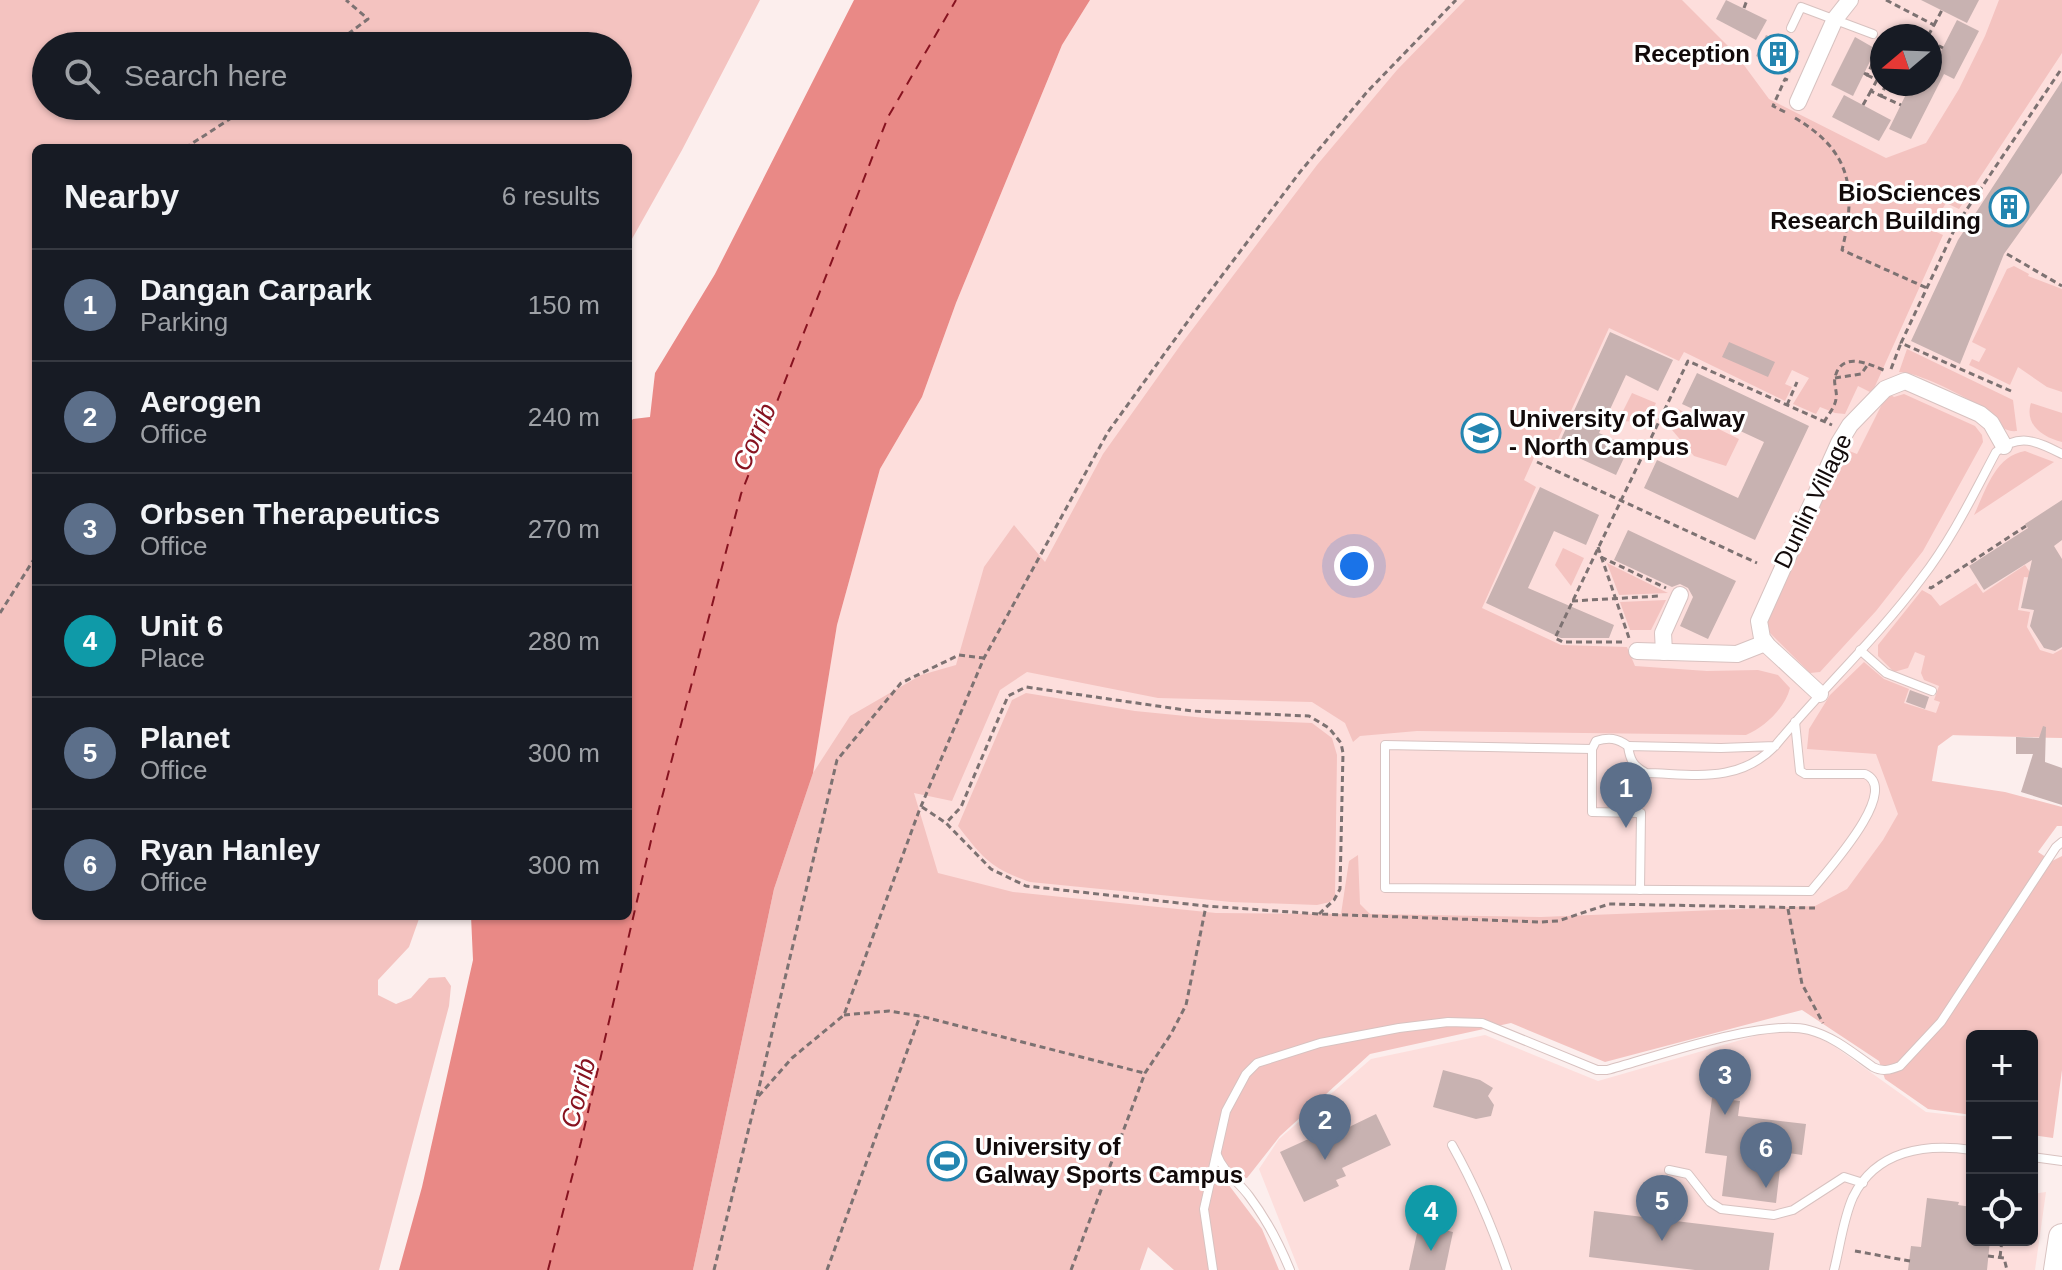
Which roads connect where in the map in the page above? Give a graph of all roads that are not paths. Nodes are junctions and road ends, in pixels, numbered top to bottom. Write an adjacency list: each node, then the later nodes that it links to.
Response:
1 (1850, 0): 2 (street)
2 (1835, 19): 3 (lane); 4 (lane); 5 (street)
3 (1791, 28)
4 (1870, 33)
5 (1801, 95)
6 (2004, 446): 7 (lane); 9 (street, Dunlin Village); 10 (lane)
7 (2062, 451)
8 (1680, 595): 12 (street)
9 (1765, 643): 12 (street); 14 (street)
10 (1860, 650): 13 (lane); 14 (lane)
11 (1637, 651): 12 (street)
12 (1664, 652)
13 (1932, 691)
14 (1820, 694): 15 (lane)
15 (1795, 722): 17 (lane); 20 (lane)
16 (1628, 746): 17 (lane); 17 (lane); 18 (lane)
17 (1775, 746)
18 (1592, 749): 20 (lane); 20 (lane)
19 (2062, 842): 23 (lane)
20 (1640, 890)
21 (1452, 1145): 31 (lane)
22 (1966, 1149): 27 (lane)
23 (1217, 1155): 29 (lane); 30 (lane)
24 (2038, 1158): 25 (lane)
25 (2062, 1161)
26 (1669, 1170): 27 (lane)
27 (1863, 1183): 32 (lane)
28 (2062, 1237): 33 (main road)
29 (1213, 1270)
30 (1290, 1270)
31 (1507, 1270)
32 (1834, 1270)
33 (2057, 1270)

